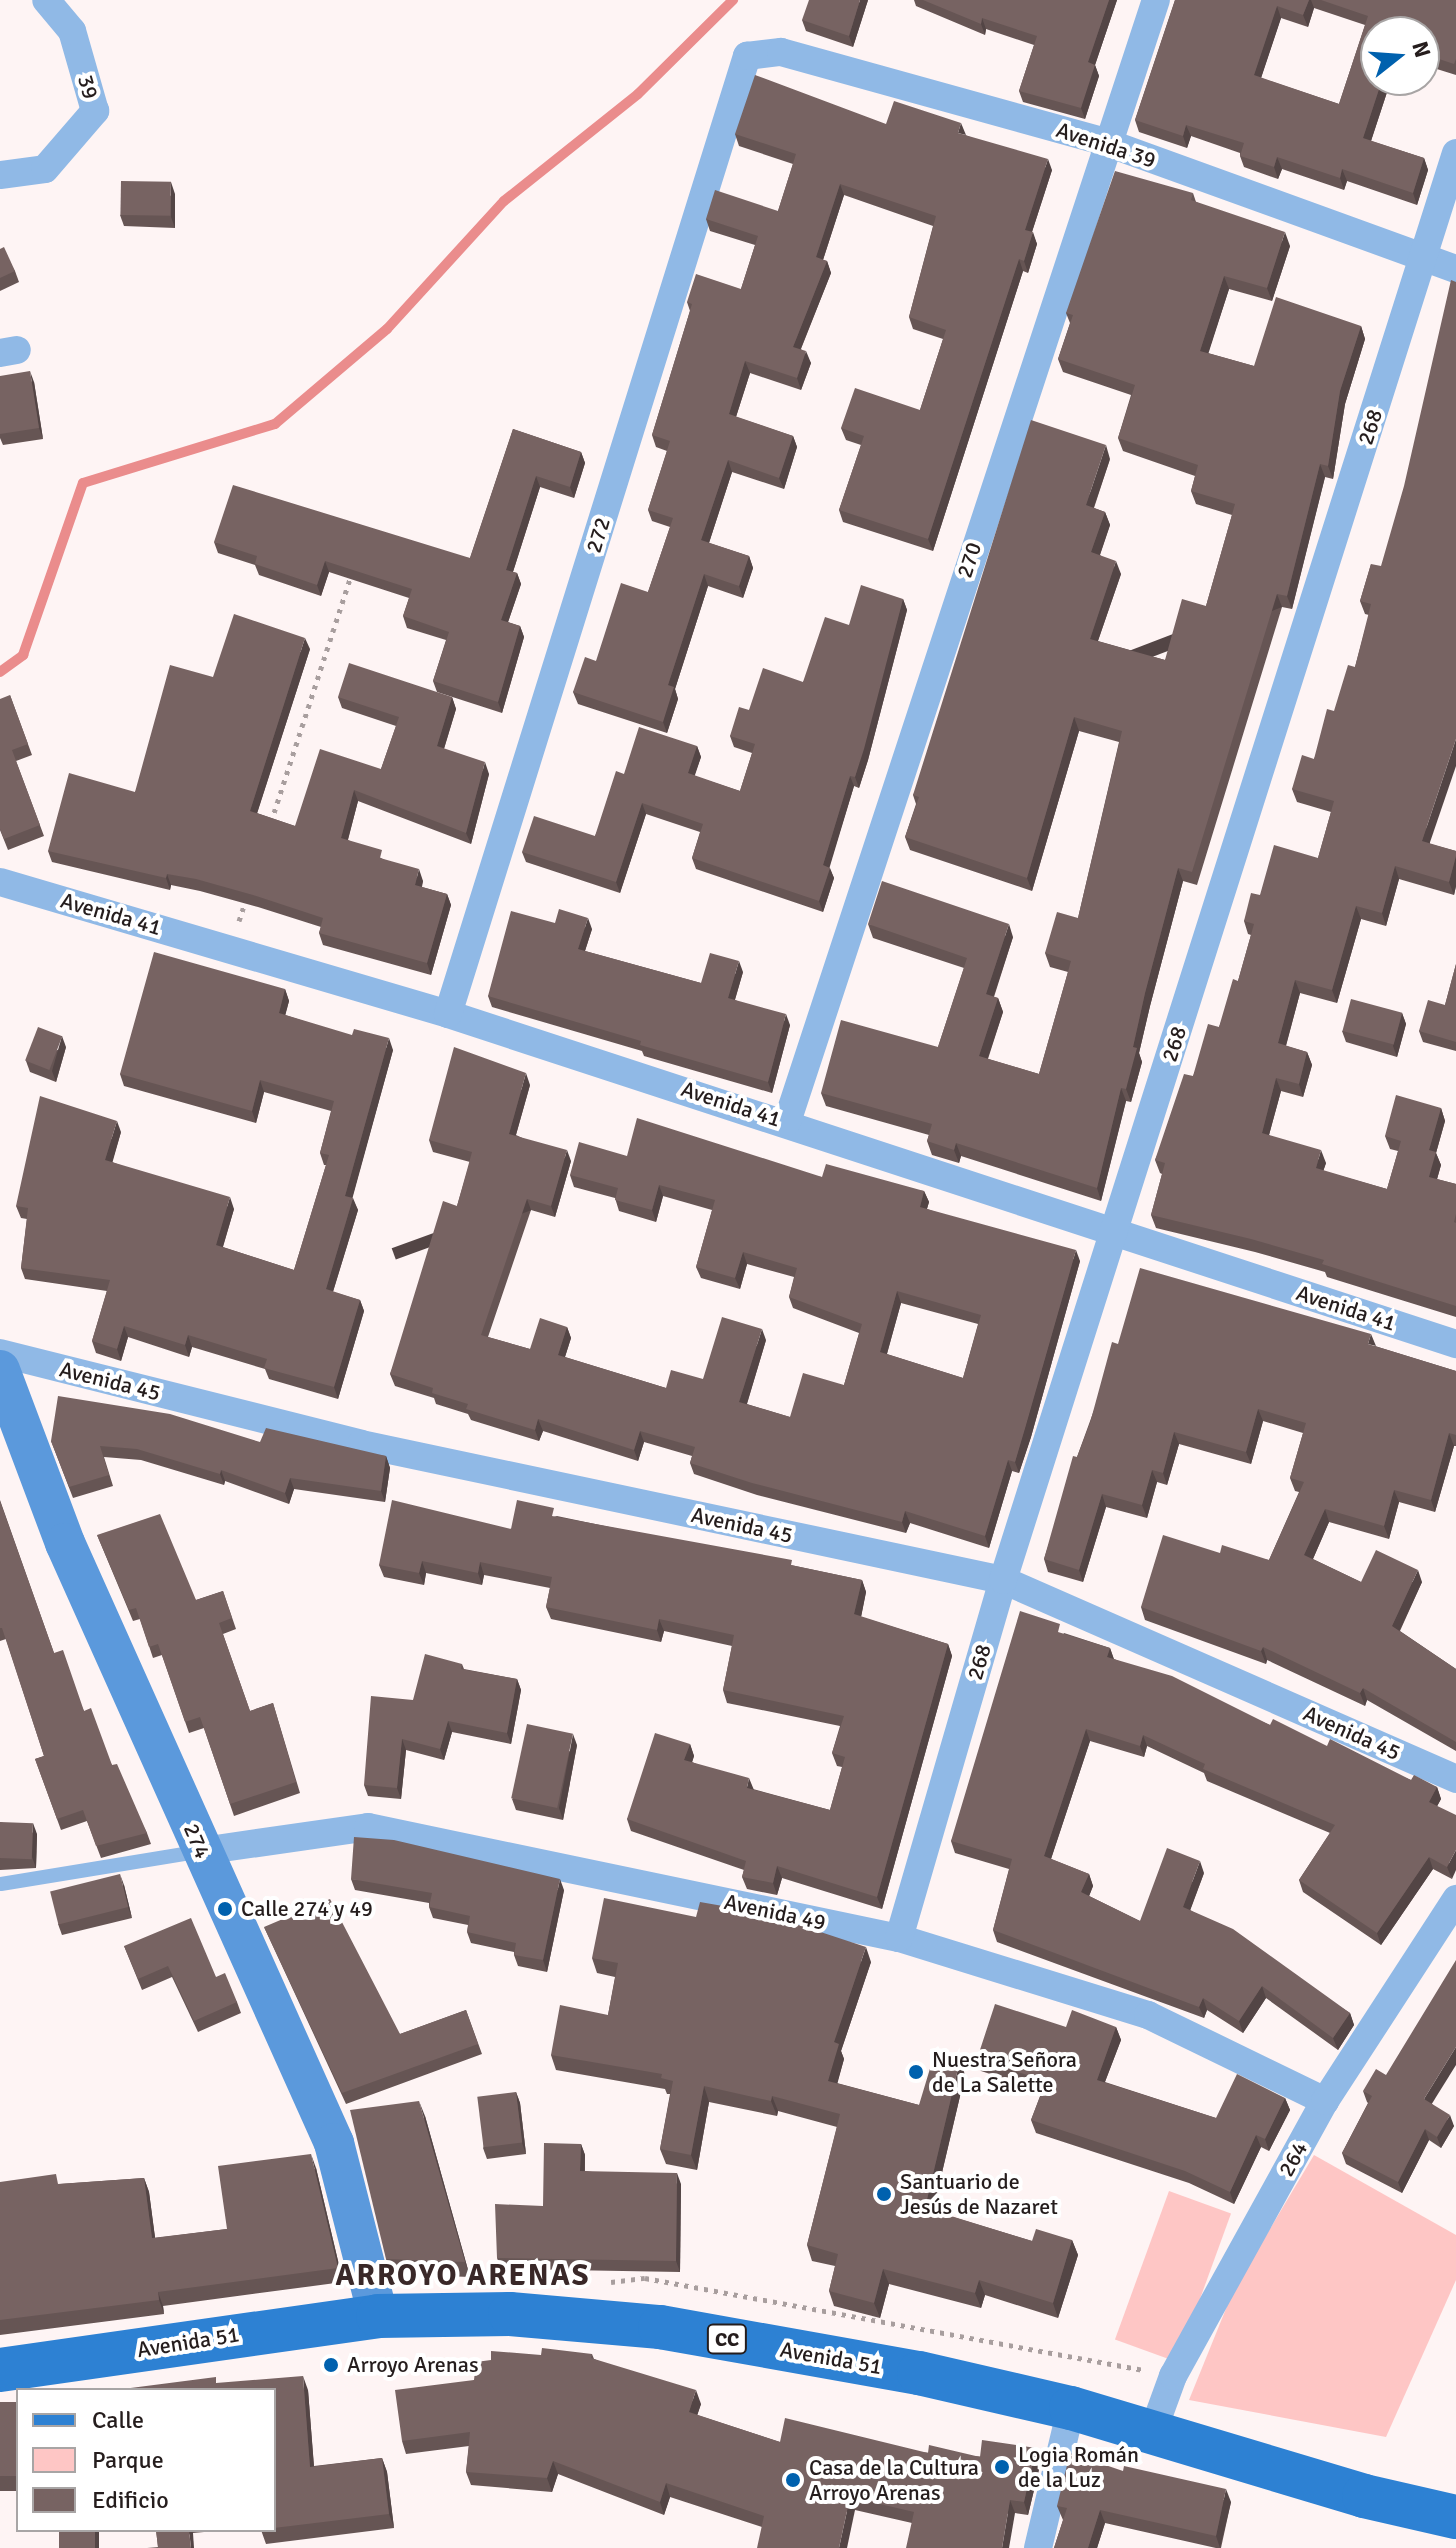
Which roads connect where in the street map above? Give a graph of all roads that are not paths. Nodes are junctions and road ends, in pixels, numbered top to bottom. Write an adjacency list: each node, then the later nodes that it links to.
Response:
1 (46, 0): 6 (street, 39)
2 (1156, 0): 4 (street, 270)
3 (747, 56): 4 (street, Avenida 39); 10 (street, 272)
4 (1105, 142): 7 (street, Avenida 39); 11 (street, 270)
5 (1456, 153): 7 (street, 268)
6 (0, 175)
7 (1423, 259): 8 (street, Avenida 39); 12 (street, 268)
8 (1456, 269)
9 (0, 882): 10 (street, Avenida 41)
10 (448, 1014): 11 (street, Avenida 41)
11 (787, 1122): 12 (street, Avenida 41)
12 (1114, 1231): 13 (street, Avenida 41); 16 (street, 268)
13 (1456, 1344)
14 (0, 1353): 16 (street, Avenida 45)
15 (0, 1370): 18 (street, 274)
16 (1003, 1580): 17 (street, Avenida 45); 21 (street, 268)
17 (1456, 1779)
18 (202, 1851): 19 (lane); 21 (street, Avenida 49); 23 (street, 274)
19 (1, 1884)
20 (1456, 1899): 22 (street, 264)
21 (899, 1938): 22 (street, Avenida 49)
22 (1325, 2101): 26 (street, 264)
23 (378, 2316): 24 (main road, Avenida 51 / CC); 25 (main road, Avenida 51 / CC)
24 (0, 2370)
25 (1071, 2408): 26 (main road, Avenida 51); 28 (street)
26 (1153, 2431): 27 (main road, Avenida 51)
27 (1456, 2517)
28 (1038, 2548)

